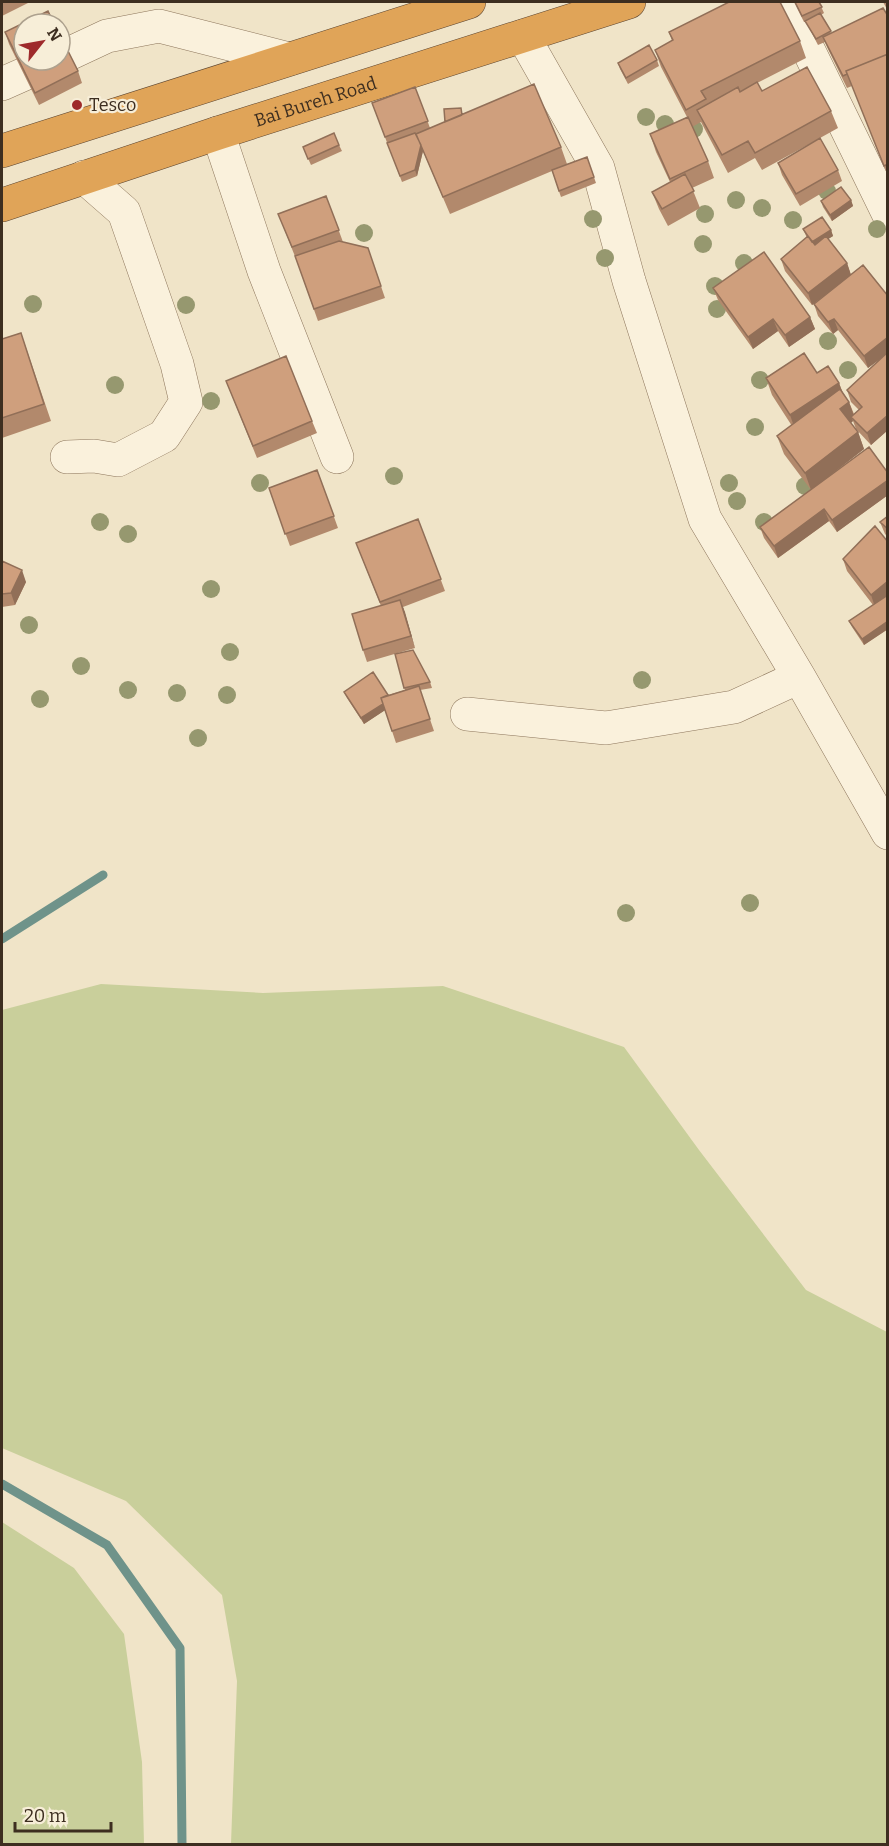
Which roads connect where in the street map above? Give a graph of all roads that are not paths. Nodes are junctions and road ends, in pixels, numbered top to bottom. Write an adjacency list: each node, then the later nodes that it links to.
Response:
1 (469, 2): 6 (highway)
2 (629, 2): 4 (highway, Bai Bureh Road)
3 (785, 2): 13 (street)
4 (523, 36): 9 (highway, Bai Bureh Road); 16 (street)
5 (72, 52): 6 (street)
6 (289, 59): 10 (highway)
7 (29, 72): 8 (street)
8 (2, 84)
9 (218, 133): 11 (highway, Bai Bureh Road); 15 (street)
10 (2, 151)
11 (84, 177): 12 (highway, Bai Bureh Road); 14 (street)
12 (2, 205)
13 (888, 213)
14 (67, 457)
15 (337, 457)
16 (800, 676): 17 (street); 18 (street)
17 (467, 714)
18 (888, 833)

